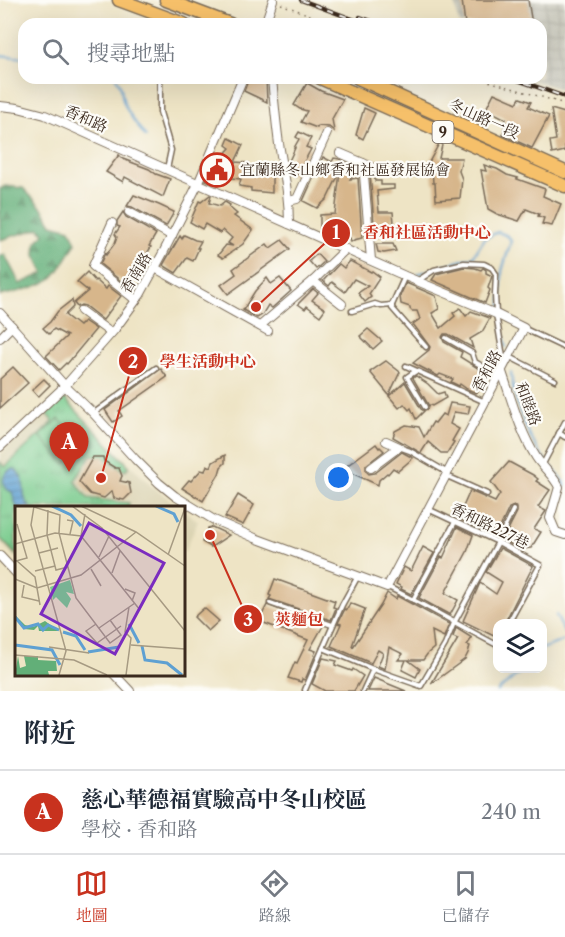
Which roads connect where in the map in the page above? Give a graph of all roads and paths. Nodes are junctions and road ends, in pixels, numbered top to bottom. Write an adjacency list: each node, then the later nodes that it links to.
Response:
1 (119, 0): 4 (main road)
2 (166, 0): 5 (main road)
3 (273, 1): 6 (street); 7 (path)
4 (155, 18)
5 (214, 18)
6 (267, 18)
7 (317, 18)
8 (160, 84): 19 (lane)
9 (240, 84): 22 (street, 香南路)
10 (273, 84): 24 (street)
11 (334, 84): 23 (main road, 冬山路一段 / 9)
12 (371, 84): 20 (main road, 冬山路一段 / 9)
13 (498, 84): 14 (path)
14 (565, 104)
15 (0, 106): 19 (street, 香和路)
16 (327, 133): 24 (street)
17 (340, 153): 18 (street)
18 (363, 163): 21 (street); 30 (street)
19 (167, 169): 22 (street, 香和路)
20 (565, 172)
21 (386, 173)
22 (198, 184): 27 (street, 香和路); 28 (street, 香南路)
23 (565, 186)
24 (289, 201): 27 (street)
25 (129, 212): 28 (street)
26 (112, 223): 35 (street)
27 (289, 224): 29 (street, 香和路)
28 (172, 236): 31 (street, 香南路)
29 (346, 249): 30 (street, 香和路); 33 (street)
30 (371, 260): 32 (street, 香和路)
31 (155, 268): 35 (street, 香南路); 43 (street)
32 (405, 276): 34 (street, 香和路); 37 (lane)
33 (313, 281): 36 (street); 43 (street)
34 (418, 281): 41 (street, 香和路); 41 (lane)
35 (136, 300): 46 (street, 香南路)
36 (342, 304)
37 (392, 305): 39 (lane); 49 (lane)
38 (81, 311): 46 (street)
39 (352, 311)
40 (0, 313): 42 (street)
41 (497, 314): 44 (street, 香和路); 55 (lane)
42 (12, 326): 47 (street); 57 (street)
43 (260, 326): 45 (street)
44 (524, 328): 50 (lane); 51 (street, 香和路)
45 (268, 331)
46 (111, 333): 57 (street, 香南路)
47 (0, 338)
48 (446, 338): 55 (lane)
49 (426, 347)
50 (565, 348)
51 (510, 357): 55 (street, 香和路); 56 (lane)
52 (406, 366): 54 (lane)
53 (156, 368): 60 (lane)
54 (417, 371): 58 (lane); 59 (lane)
55 (502, 372): 58 (street, 香和路); 67 (street, 和睦路)
56 (555, 380)
57 (65, 386): 60 (street); 65 (street, 香南路)
58 (486, 402): 69 (street, 香和路)
59 (425, 407)
60 (93, 413): 78 (street)
61 (565, 422): 62 (lane)
62 (559, 434): 63 (lane); 67 (lane)
63 (565, 437)
64 (386, 441): 66 (street)
65 (0, 447)
66 (399, 447): 68 (street); 69 (lane)
67 (543, 464): 74 (street, 和睦路)
68 (371, 468)
69 (447, 474): 70 (lane); 71 (street, 香和路)
70 (486, 494)
71 (429, 509): 73 (lane, 香和路227巷); 79 (street, 香和路)
72 (513, 510): 75 (lane)
73 (455, 522): 75 (lane, 香和路227巷); 80 (lane)
74 (565, 535)
75 (498, 542): 82 (lane, 香和路227巷); 83 (lane)
76 (0, 557): 77 (street)
77 (15, 572)
78 (359, 576): 79 (street); 84 (lane)
79 (387, 587): 80 (lane)
80 (413, 600): 83 (lane)
81 (270, 603): 84 (lane)
82 (511, 619)
83 (454, 623): 85 (lane); 89 (lane)
84 (332, 625): 86 (lane)
85 (493, 642)
86 (322, 648): 87 (lane); 90 (lane)
87 (373, 669): 89 (lane); 92 (lane)
88 (115, 676): 91 (street)
89 (421, 686): 93 (lane)
90 (305, 690)
91 (130, 691)
92 (363, 691)
93 (424, 691)

